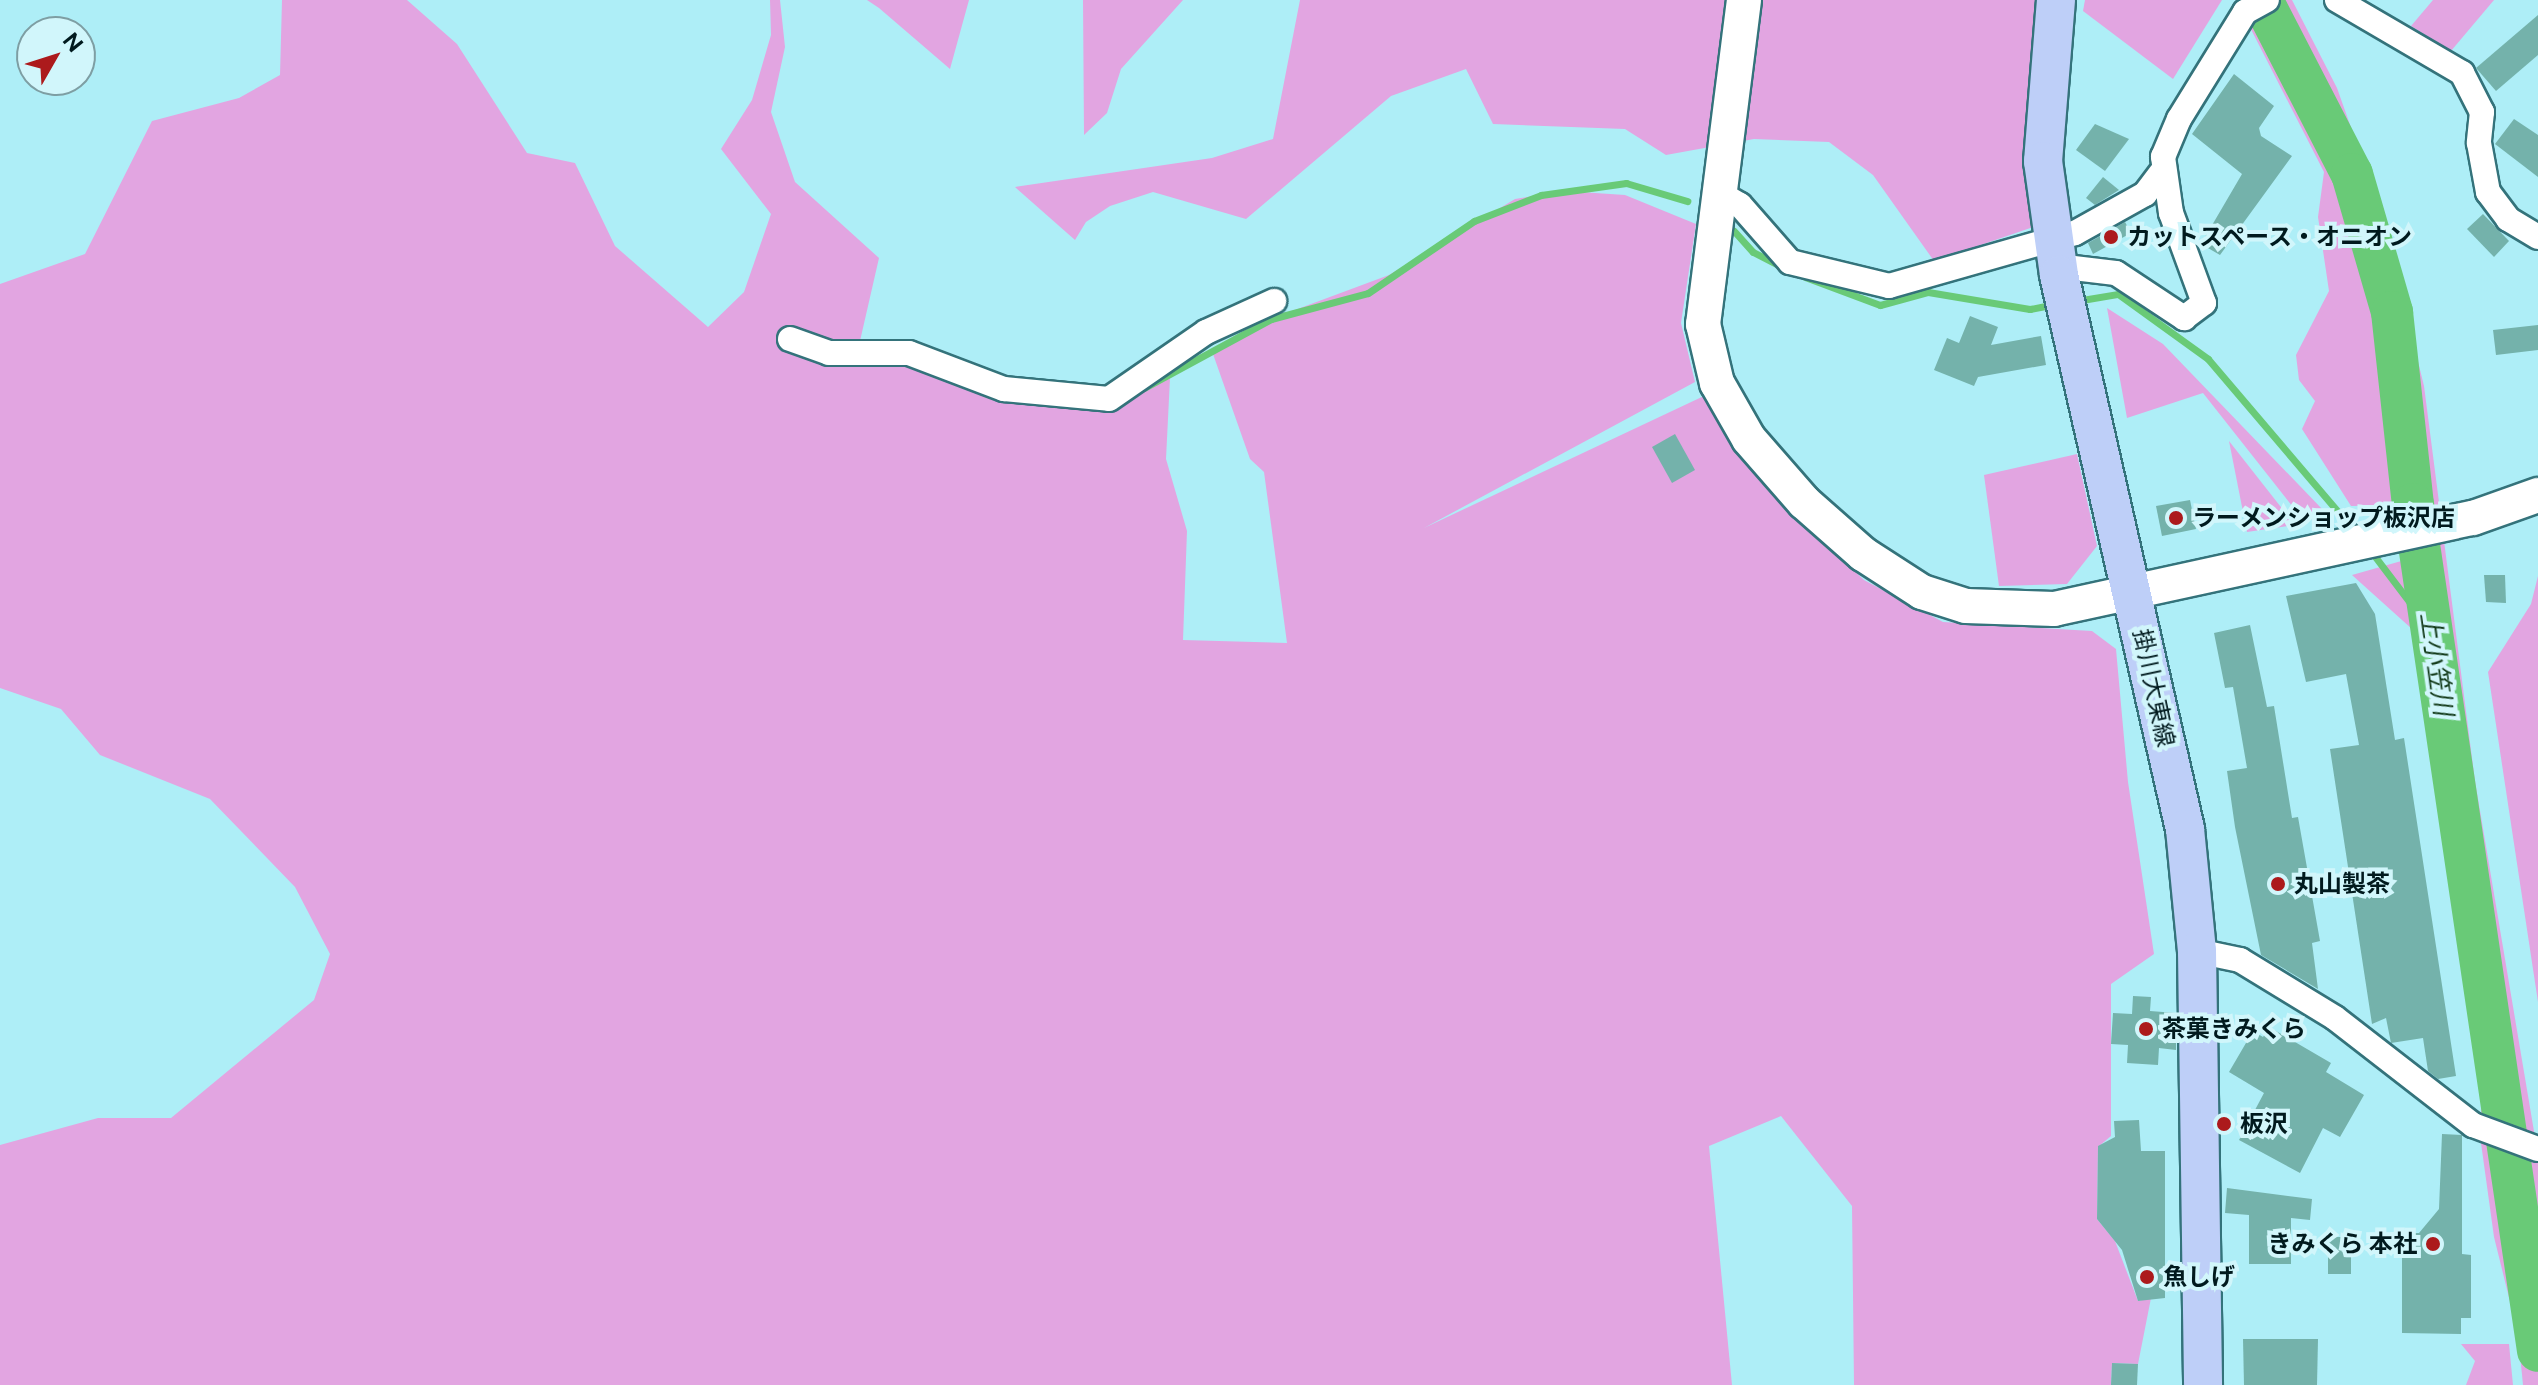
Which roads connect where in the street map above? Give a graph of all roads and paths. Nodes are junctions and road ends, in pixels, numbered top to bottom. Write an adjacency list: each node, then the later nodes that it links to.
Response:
1 (1744, 0): 6 (street)
2 (2056, 0): 8 (main road, 掛川大東線)
3 (2267, 0): 5 (street)
4 (2337, 0): 7 (street)
5 (2161, 173): 8 (street); 8 (street)
6 (1719, 193): 8 (street); 12 (street)
7 (2538, 237)
8 (2056, 260): 12 (main road, 掛川大東線)
9 (1274, 301): 10 (street)
10 (790, 339)
11 (2535, 496): 12 (street)
12 (2133, 593): 13 (main road, 掛川大東線)
13 (2197, 951): 14 (street); 15 (main road, 掛川大東線)
14 (2532, 1148)
15 (2203, 1385)

